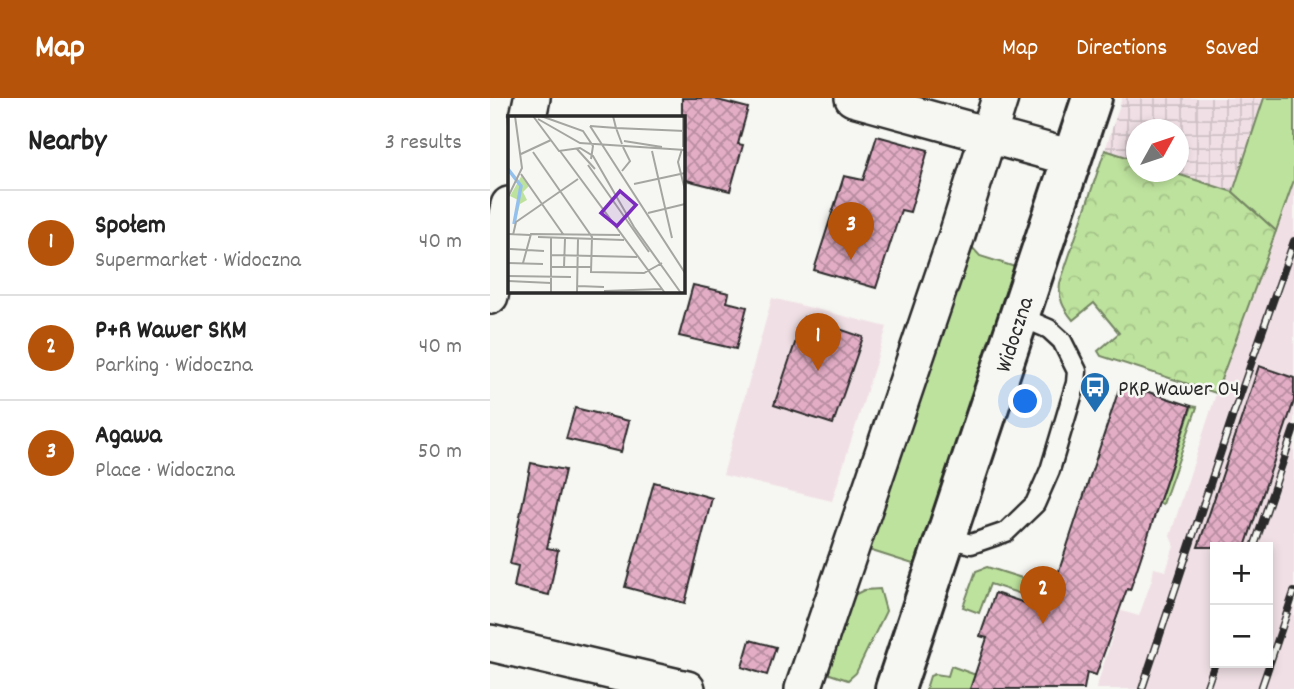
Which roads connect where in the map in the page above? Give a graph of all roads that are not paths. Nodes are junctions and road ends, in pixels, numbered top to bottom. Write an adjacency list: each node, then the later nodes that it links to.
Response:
1 (532, 98): 5 (street)
2 (853, 98): 6 (street)
3 (1000, 98): 6 (street)
4 (1092, 98): 7 (main road, Widoczna)
5 (528, 116)
6 (988, 134): 7 (street); 14 (street)
7 (1072, 158): 10 (main road, Widoczna)
8 (508, 210): 9 (street)
9 (490, 296)
10 (1018, 316): 11 (main road, Widoczna); 11 (lane)
11 (945, 537): 15 (main road, Widoczna)
12 (490, 643): 13 (street)
13 (687, 689)
14 (803, 689)
15 (895, 689)

